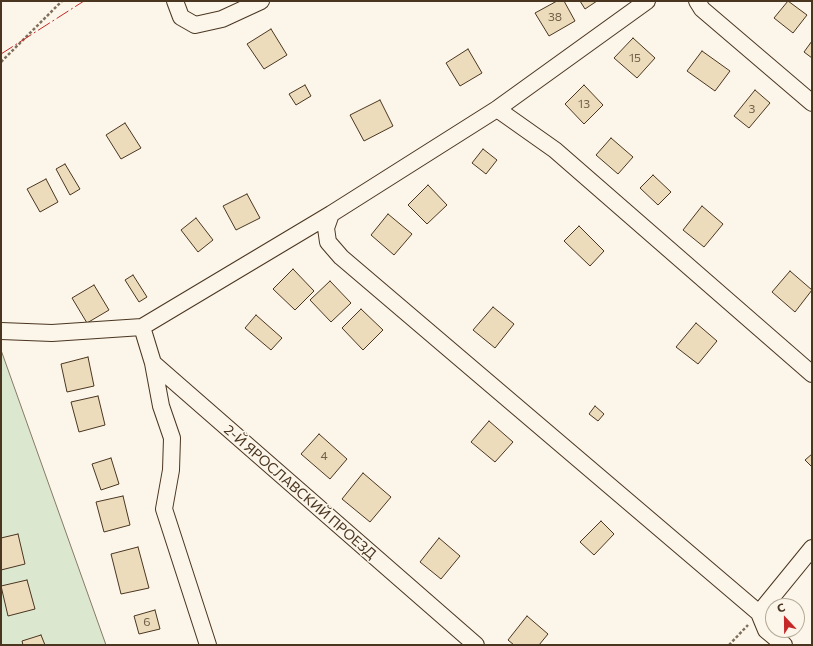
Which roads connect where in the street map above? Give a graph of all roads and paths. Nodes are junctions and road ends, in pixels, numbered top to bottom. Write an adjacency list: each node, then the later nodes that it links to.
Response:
1 (62, 1): 6 (path)
2 (175, 1): 3 (street)
3 (261, 1)
4 (647, 1): 8 (street)
5 (697, 1): 7 (street)
6 (1, 62)
7 (812, 103)
8 (497, 109): 9 (street); 13 (street)
9 (331, 214): 10 (street); 15 (street)
10 (142, 327): 11 (street); 12 (street)
11 (1, 332)
12 (153, 363): 16 (street); 17 (street, 2-Й ЯРОСЛАВСКИЙ ПРОЕЗД)
13 (812, 374)
14 (812, 548): 15 (street)
15 (759, 613): 18 (path); 19 (street)
16 (208, 645)
17 (476, 645)
18 (729, 645)
19 (784, 645)

